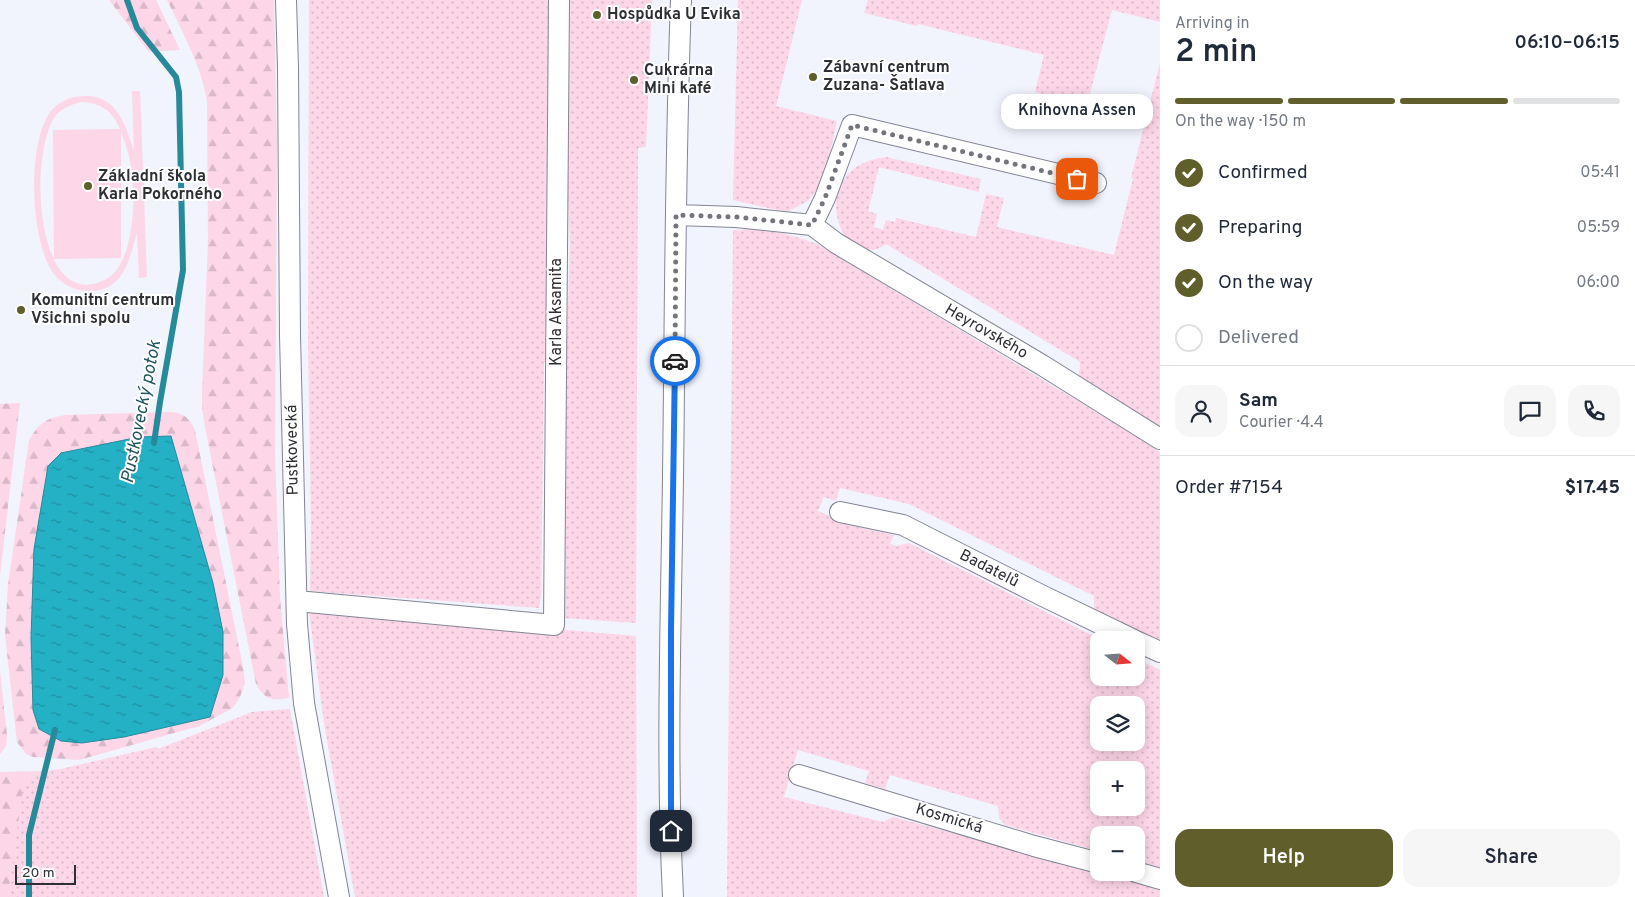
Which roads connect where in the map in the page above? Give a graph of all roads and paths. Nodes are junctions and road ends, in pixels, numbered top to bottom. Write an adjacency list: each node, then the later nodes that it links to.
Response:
1 (286, 0): 9 (street, Pustkovecká)
2 (559, 0): 9 (street, Karla Aksamita)
3 (681, 0): 5 (street)
4 (1096, 183): 6 (street)
5 (676, 215): 6 (street); 18 (street)
6 (812, 225): 7 (street, Heyrovského)
7 (1160, 439)
8 (840, 512): 10 (street, Badatelů)
9 (297, 601): 17 (street, Pustkovecká)
10 (1116, 631)
11 (1145, 645): 12 (street, Badatelů)
12 (1160, 652)
13 (799, 775): 14 (street, Kosmická)
14 (1090, 861)
15 (1145, 875): 16 (street)
16 (1160, 879)
17 (339, 897)
18 (673, 897)

